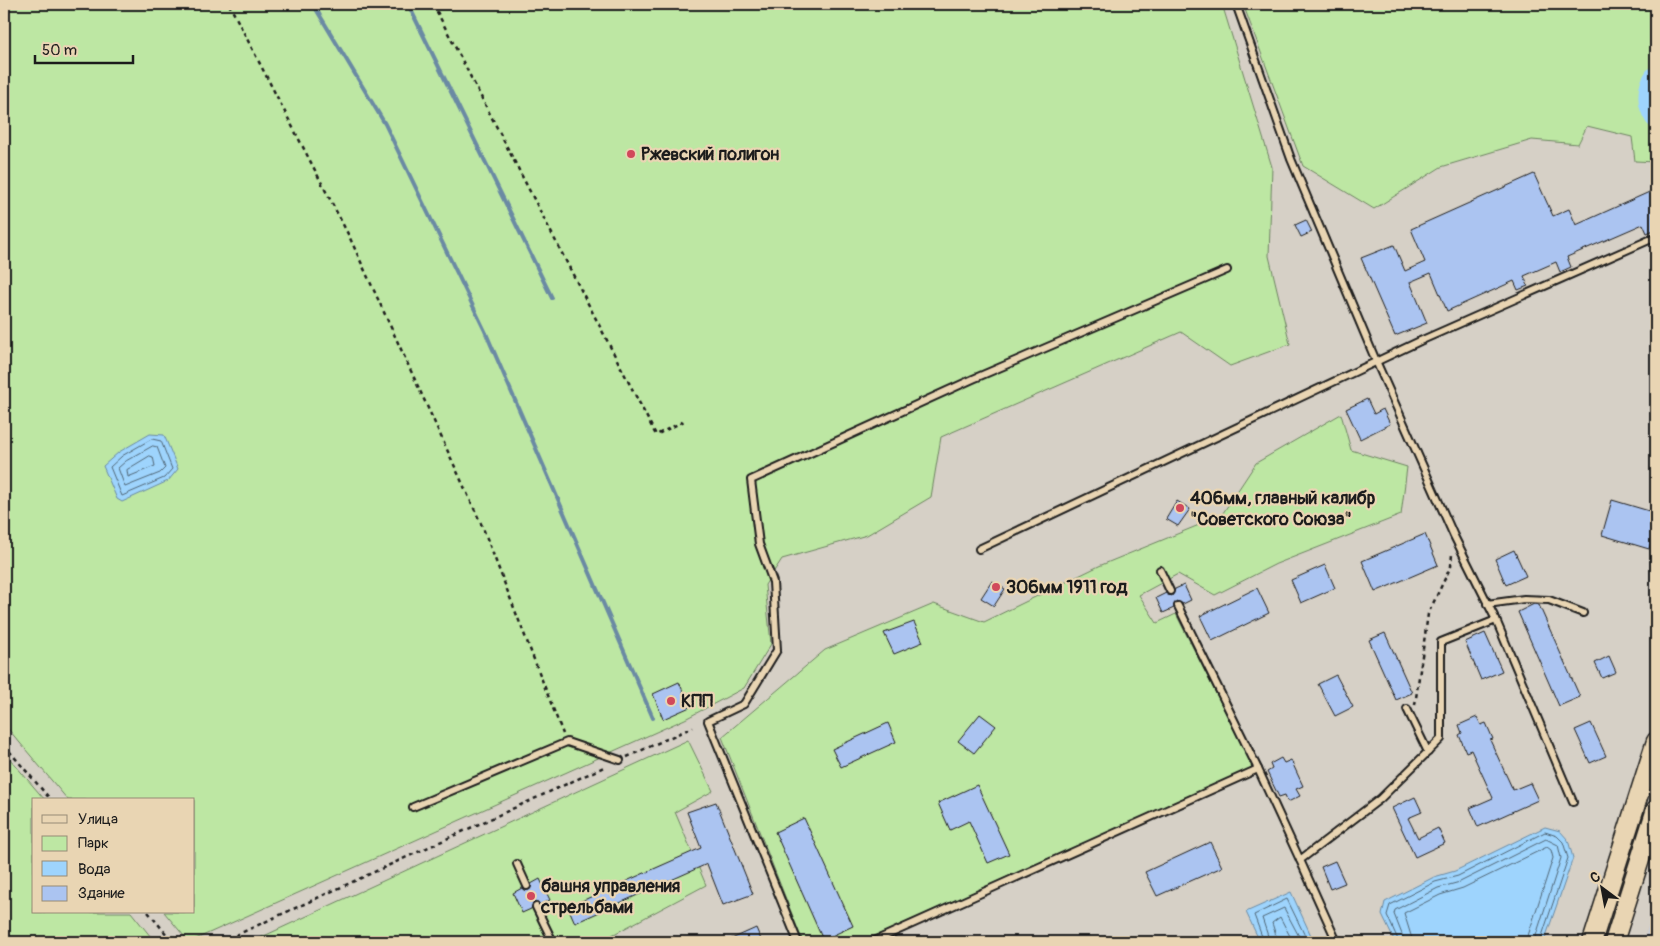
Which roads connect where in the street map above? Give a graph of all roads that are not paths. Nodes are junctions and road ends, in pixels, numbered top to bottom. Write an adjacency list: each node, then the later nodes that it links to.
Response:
1 (1236, 4): 4 (lane)
2 (1656, 237): 4 (lane)
3 (1227, 270): 25 (lane)
4 (1376, 361): 5 (lane); 8 (lane)
5 (979, 549)
6 (1160, 570): 7 (lane)
7 (1170, 591)
8 (1487, 604): 10 (lane); 11 (lane)
9 (1178, 606): 16 (lane)
10 (1583, 613)
11 (1496, 620): 14 (lane); 17 (lane)
12 (1407, 709): 14 (lane)
13 (1656, 741): 28 (main road)
14 (1428, 752): 20 (lane)
15 (620, 760): 18 (lane)
16 (1258, 769): 20 (lane); 26 (lane)
17 (1573, 802)
18 (413, 807)
19 (1656, 809): 29 (main road)
20 (1300, 860): 27 (lane)
21 (517, 864): 22 (lane)
22 (527, 886)
23 (536, 906): 24 (lane)
24 (552, 942)
25 (798, 942)
26 (872, 942)
27 (1337, 942)
28 (1592, 942)
29 (1614, 942)

